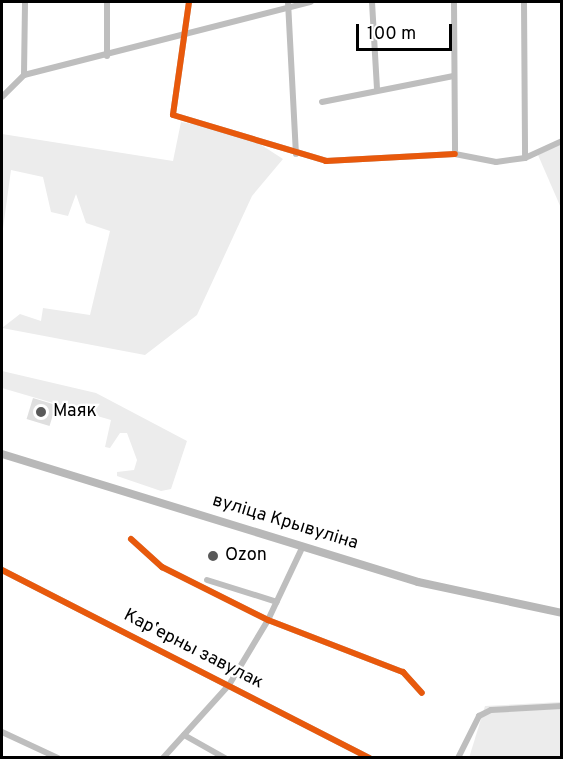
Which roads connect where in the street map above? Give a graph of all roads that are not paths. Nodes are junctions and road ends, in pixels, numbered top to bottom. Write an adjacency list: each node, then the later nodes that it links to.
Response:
1 (25, 2): 11 (street)
2 (107, 2): 10 (street)
3 (189, 2): 9 (street)
4 (311, 2): 8 (street)
5 (372, 2): 13 (street)
6 (454, 2): 12 (street)
7 (524, 2): 19 (street)
8 (289, 4): 9 (street); 17 (street)
9 (186, 36): 10 (street); 17 (street)
10 (107, 56): 11 (street)
11 (24, 75): 14 (street)
12 (453, 76): 13 (street); 18 (street)
13 (377, 88): 15 (street)
14 (2, 97)
15 (322, 102)
16 (561, 141): 19 (street)
17 (296, 154): 18 (street)
18 (455, 154): 19 (street)
19 (525, 158)
20 (2, 454): 22 (main road, вуліца Крывуліна)
21 (131, 538): 27 (street)
22 (303, 546): 25 (street); 26 (main road, вуліца Крывуліна)
23 (2, 570): 28 (street, Карʼерны завулак)
24 (207, 580): 25 (street)
25 (277, 602): 27 (street)
26 (561, 613)
27 (268, 620): 28 (street); 29 (street)
28 (229, 685): 32 (street); 36 (street, Карʼерны завулак)
29 (422, 693)
30 (561, 706): 37 (street)
31 (2, 732): 33 (street)
32 (184, 735): 34 (street); 35 (street)
33 (58, 758)
34 (163, 758)
35 (225, 758)
36 (370, 758)
37 (458, 758)

